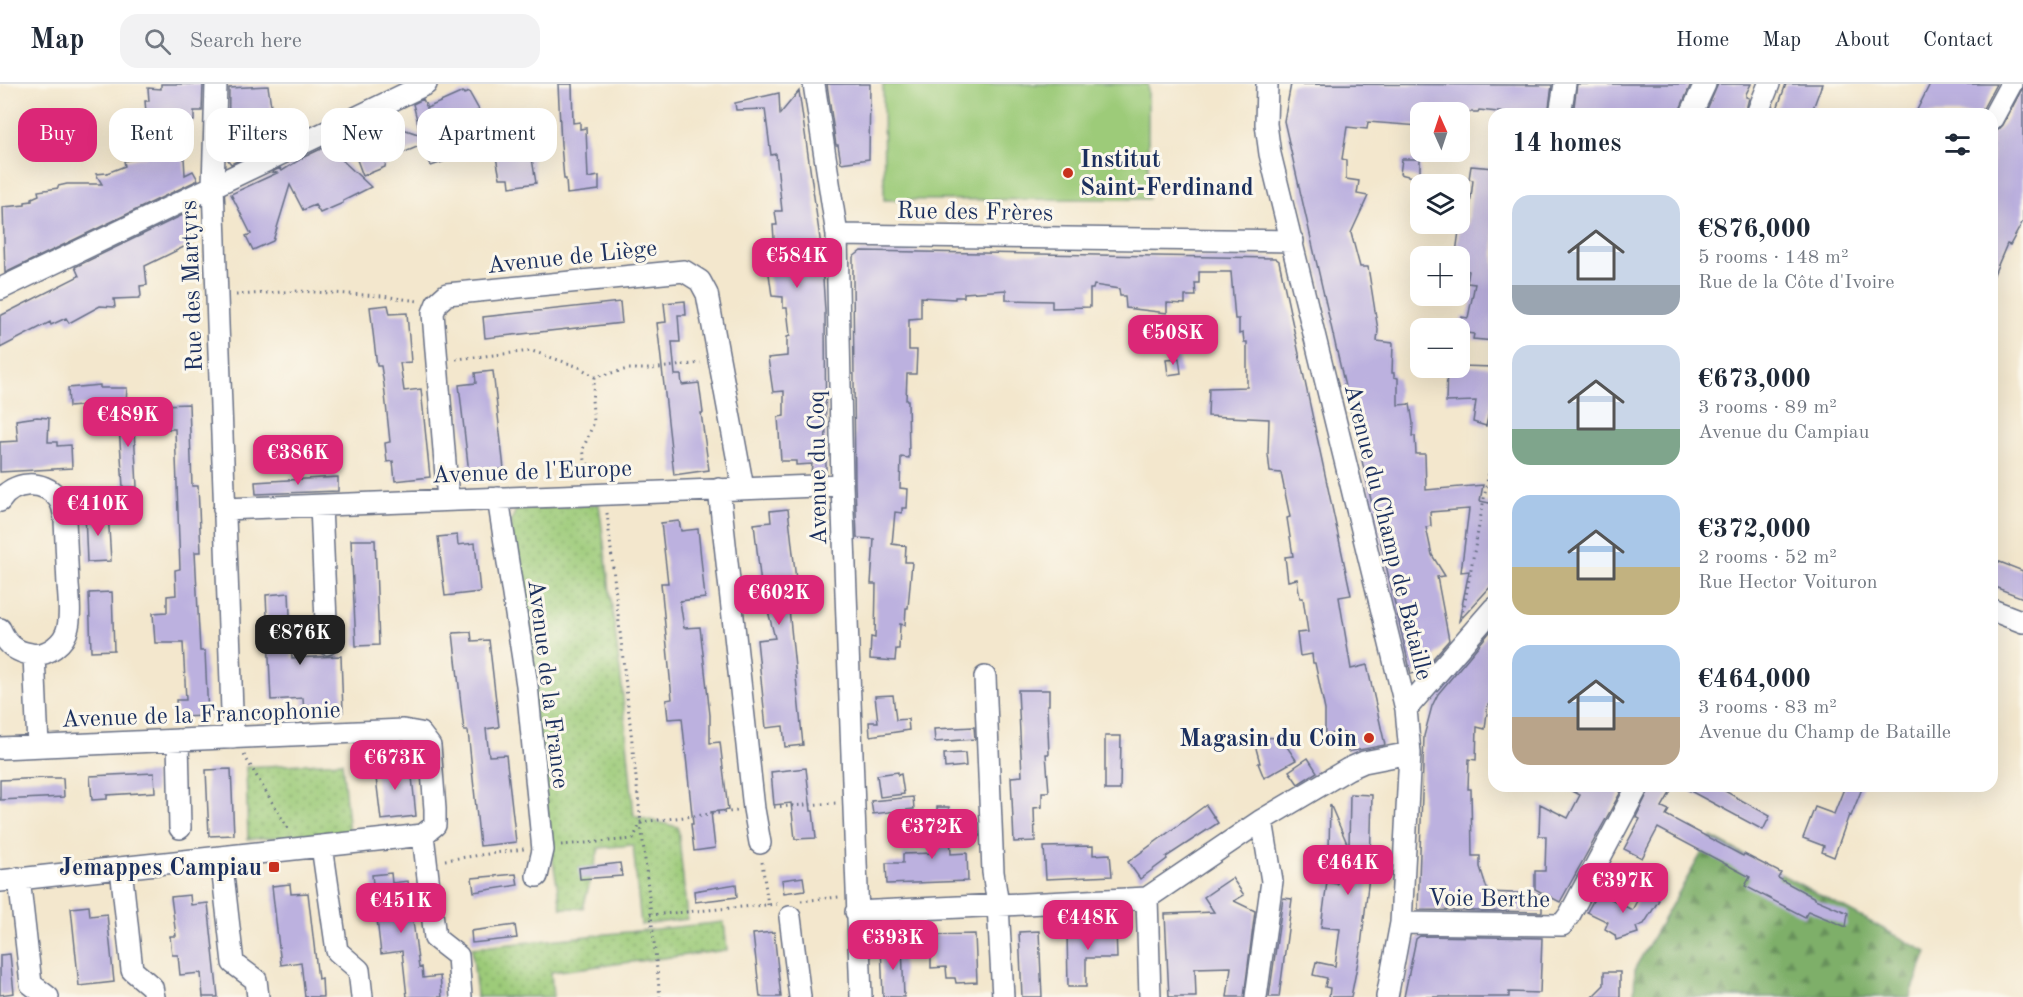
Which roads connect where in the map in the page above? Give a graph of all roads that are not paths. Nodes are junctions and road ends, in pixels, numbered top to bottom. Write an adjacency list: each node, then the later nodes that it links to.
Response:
1 (216, 84): 13 (street, Rue des Martyrs)
2 (426, 84): 13 (street)
3 (814, 84): 14 (street, Avenue du Coq)
4 (1267, 84): 15 (street, Avenue du Champ de Bataille)
5 (1565, 84): 9 (street)
6 (1705, 84): 10 (street)
7 (1769, 84): 11 (street)
8 (2010, 84): 12 (street)
9 (1561, 108)
10 (1694, 108)
11 (1759, 108)
12 (1998, 108)
13 (213, 186): 16 (street); 24 (street, Rue des Martyrs)
14 (837, 235): 15 (street, Rue des Frères); 17 (street, Avenue du Coq)
15 (1293, 241): 32 (street, Avenue du Champ de Bataille)
16 (0, 289)
17 (842, 485): 18 (street, Avenue de l'Europe); 49 (street, Avenue du Coq)
18 (743, 488): 19 (street, Avenue de l'Europe); 21 (street, Avenue de Liège)
19 (719, 489): 20 (street, Avenue de l'Europe); 42 (street)
20 (498, 498): 21 (street, Avenue de l'Europe); 46 (street, Avenue de la France)
21 (448, 500): 23 (street, Avenue de l'Europe)
22 (0, 501): 30 (street)
23 (321, 506): 24 (street, Avenue de l'Europe); 29 (street)
24 (224, 509): 33 (street, Rue des Martyrs)
25 (1998, 612): 27 (street)
26 (1488, 616): 32 (street)
27 (2023, 622)
28 (0, 629): 30 (street)
29 (327, 644)
30 (34, 655): 35 (street)
31 (985, 677): 50 (street)
32 (1406, 709): 37 (street, Avenue du Champ de Bataille)
33 (233, 738): 34 (street, Avenue de la Francophonie); 41 (street, Avenue de la Francophonie)
34 (178, 740): 35 (street, Avenue de la Francophonie); 40 (street)
35 (38, 746): 36 (street, Avenue de la Francophonie)
36 (0, 748)
37 (1410, 753): 39 (street); 52 (street, Avenue du Champ de Bataille)
38 (1635, 792): 52 (street, Voie Berthe)
39 (1263, 820): 48 (street); 62 (street)
40 (180, 828)
41 (423, 835): 43 (street); 57 (street)
42 (760, 843)
43 (322, 846): 44 (street); 56 (street)
44 (221, 857): 45 (street); 55 (street)
45 (121, 868): 47 (street); 54 (street)
46 (537, 876)
47 (10, 879): 53 (street)
48 (1147, 898): 50 (street); 61 (street)
49 (856, 904): 50 (street); 59 (street, Avenue du Coq)
50 (998, 905): 60 (street)
51 (790, 907): 58 (street)
52 (1401, 923): 63 (street, Avenue du Champ de Bataille)
53 (48, 997)
54 (154, 997)
55 (258, 997)
56 (362, 997)
57 (461, 997)
58 (800, 997)
59 (861, 997)
60 (1003, 997)
61 (1150, 997)
62 (1256, 997)
63 (1387, 997)

